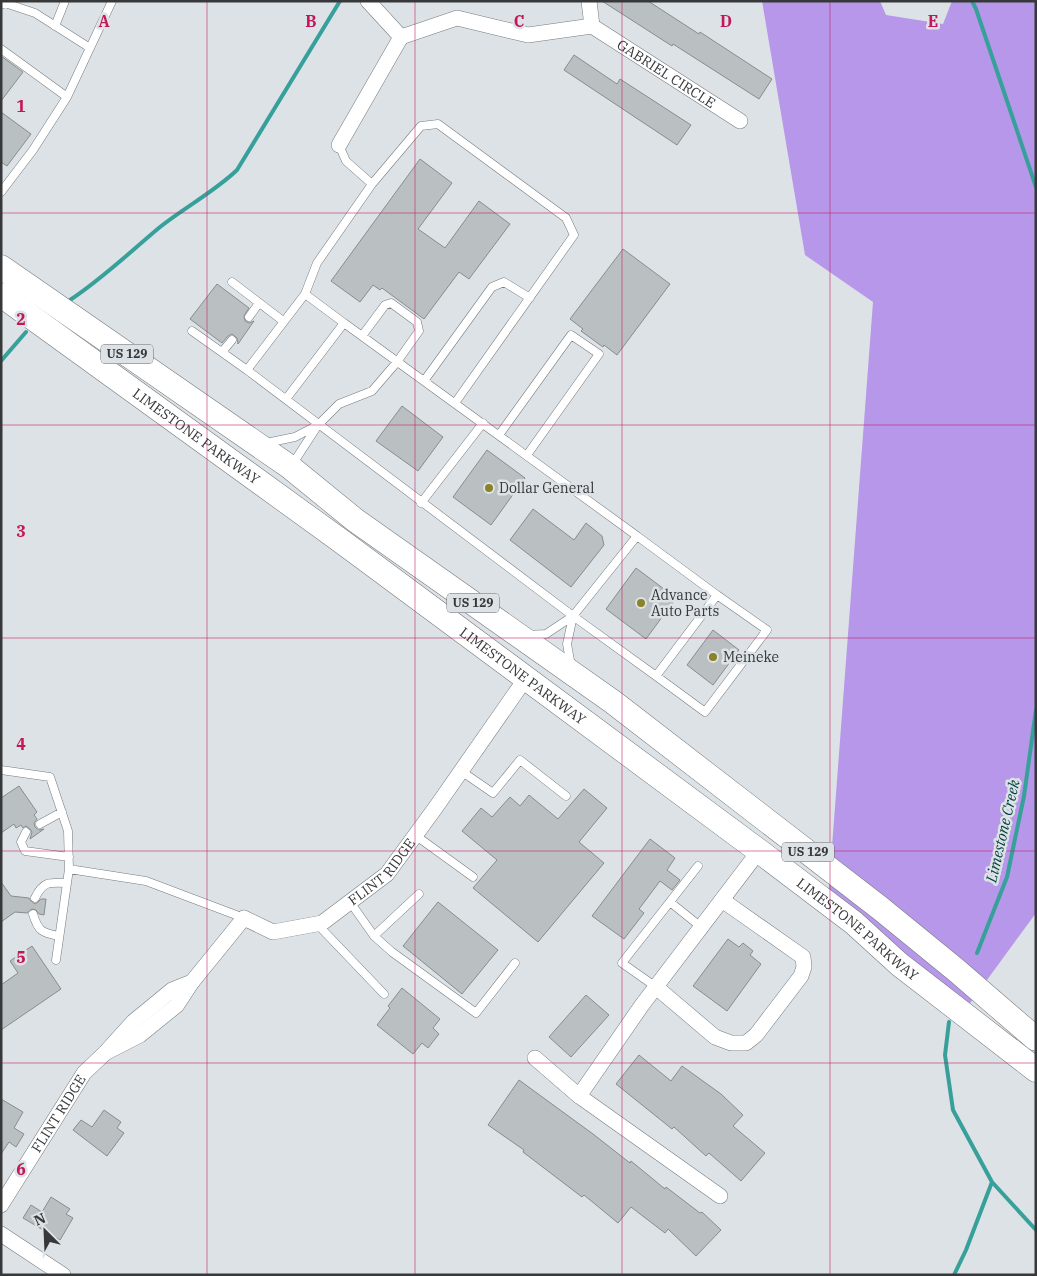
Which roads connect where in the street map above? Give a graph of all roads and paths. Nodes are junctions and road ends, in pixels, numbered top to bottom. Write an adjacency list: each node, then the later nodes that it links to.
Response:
1 (66, 1): 6 (lane)
2 (112, 1): 9 (lane)
3 (368, 1): 8 (street)
4 (589, 1): 7 (street)
5 (1, 5): 6 (lane)
6 (55, 26): 9 (lane)
7 (592, 26): 8 (street); 12 (street, GABRIEL CIRCLE)
8 (402, 37): 13 (street)
9 (90, 48): 11 (lane)
10 (1, 49): 11 (lane)
11 (67, 98): 15 (lane)
12 (740, 121)
13 (339, 145): 14 (lane)
14 (372, 184): 18 (lane); 20 (lane)
15 (1, 192)
16 (1, 267): 37 (main road, LIMESTONE PARKWAY / US 129)
17 (232, 282): 21 (lane)
18 (305, 294): 23 (lane); 24 (lane)
19 (1, 295): 40 (main road, LIMESTONE PARKWAY / US 129)
20 (530, 298): 31 (lane); 33 (lane)
21 (260, 303): 22 (lane); 23 (lane)
22 (249, 317)
23 (283, 321): 30 (lane)
24 (344, 323): 26 (lane); 32 (lane)
25 (192, 331): 28 (lane)
26 (362, 336): 29 (lane); 29 (lane)
27 (232, 340): 28 (lane)
28 (222, 352): 30 (lane)
29 (398, 362): 31 (lane); 35 (lane)
30 (247, 370): 32 (lane)
31 (424, 381): 33 (lane)
32 (286, 400): 35 (lane)
33 (455, 403): 34 (lane)
34 (483, 423): 36 (lane); 41 (lane)
35 (318, 425): 37 (lane); 39 (lane); 41 (lane)
36 (499, 435): 38 (lane); 38 (lane)
37 (253, 441): 39 (main road, LIMESTONE PARKWAY / US 129)
38 (527, 455): 42 (lane)
39 (290, 467): 40 (main road); 45 (main road, LIMESTONE PARKWAY / US 129)
40 (272, 491): 48 (main road, LIMESTONE PARKWAY / US 129)
41 (421, 503): 44 (lane)
42 (637, 536): 43 (lane); 44 (lane)
43 (717, 595): 47 (lane); 47 (lane)
44 (572, 616): 45 (lane); 46 (lane); 47 (lane)
45 (518, 635): 46 (main road, LIMESTONE PARKWAY / US 129)
46 (572, 673): 54 (main road, LIMESTONE PARKWAY / US 129)
47 (656, 676)
48 (526, 678): 50 (street, FLINT RIDGE); 57 (main road, LIMESTONE PARKWAY / US 129)
49 (1, 770): 52 (lane)
50 (461, 771): 51 (lane); 56 (street, FLINT RIDGE)
51 (566, 796)
52 (62, 812): 53 (lane); 58 (lane)
53 (40, 824)
54 (777, 828): 57 (main road); 78 (main road, LIMESTONE PARKWAY / US 129)
55 (26, 832): 58 (lane)
56 (415, 835): 61 (lane); 66 (street, FLINT RIDGE)
57 (759, 851): 65 (street); 80 (main road, LIMESTONE PARKWAY / US 129)
58 (69, 857): 60 (lane)
59 (698, 866): 67 (lane)
60 (69, 870): 62 (lane); 69 (lane)
61 (473, 878)
62 (67, 882): 64 (lane); 72 (lane)
63 (419, 894): 73 (lane)
64 (34, 898)
65 (722, 900): 71 (street); 76 (street)
66 (350, 902): 70 (street, FLINT RIDGE); 73 (lane)
67 (670, 902): 71 (lane); 76 (lane)
68 (33, 914): 72 (lane)
69 (244, 918): 70 (street, FLINT RIDGE); 83 (street, FLINT RIDGE)
70 (317, 924): 77 (lane)
71 (701, 927): 76 (street)
72 (59, 936): 74 (lane)
73 (374, 936): 75 (lane)
74 (56, 960)
75 (515, 963)
76 (656, 987): 81 (street)
77 (384, 994)
78 (1036, 1039)
79 (535, 1058): 81 (street)
80 (1036, 1070)
81 (579, 1096): 82 (street)
82 (720, 1196)
83 (1, 1205)
84 (1, 1234): 85 (street)
85 (63, 1275)

